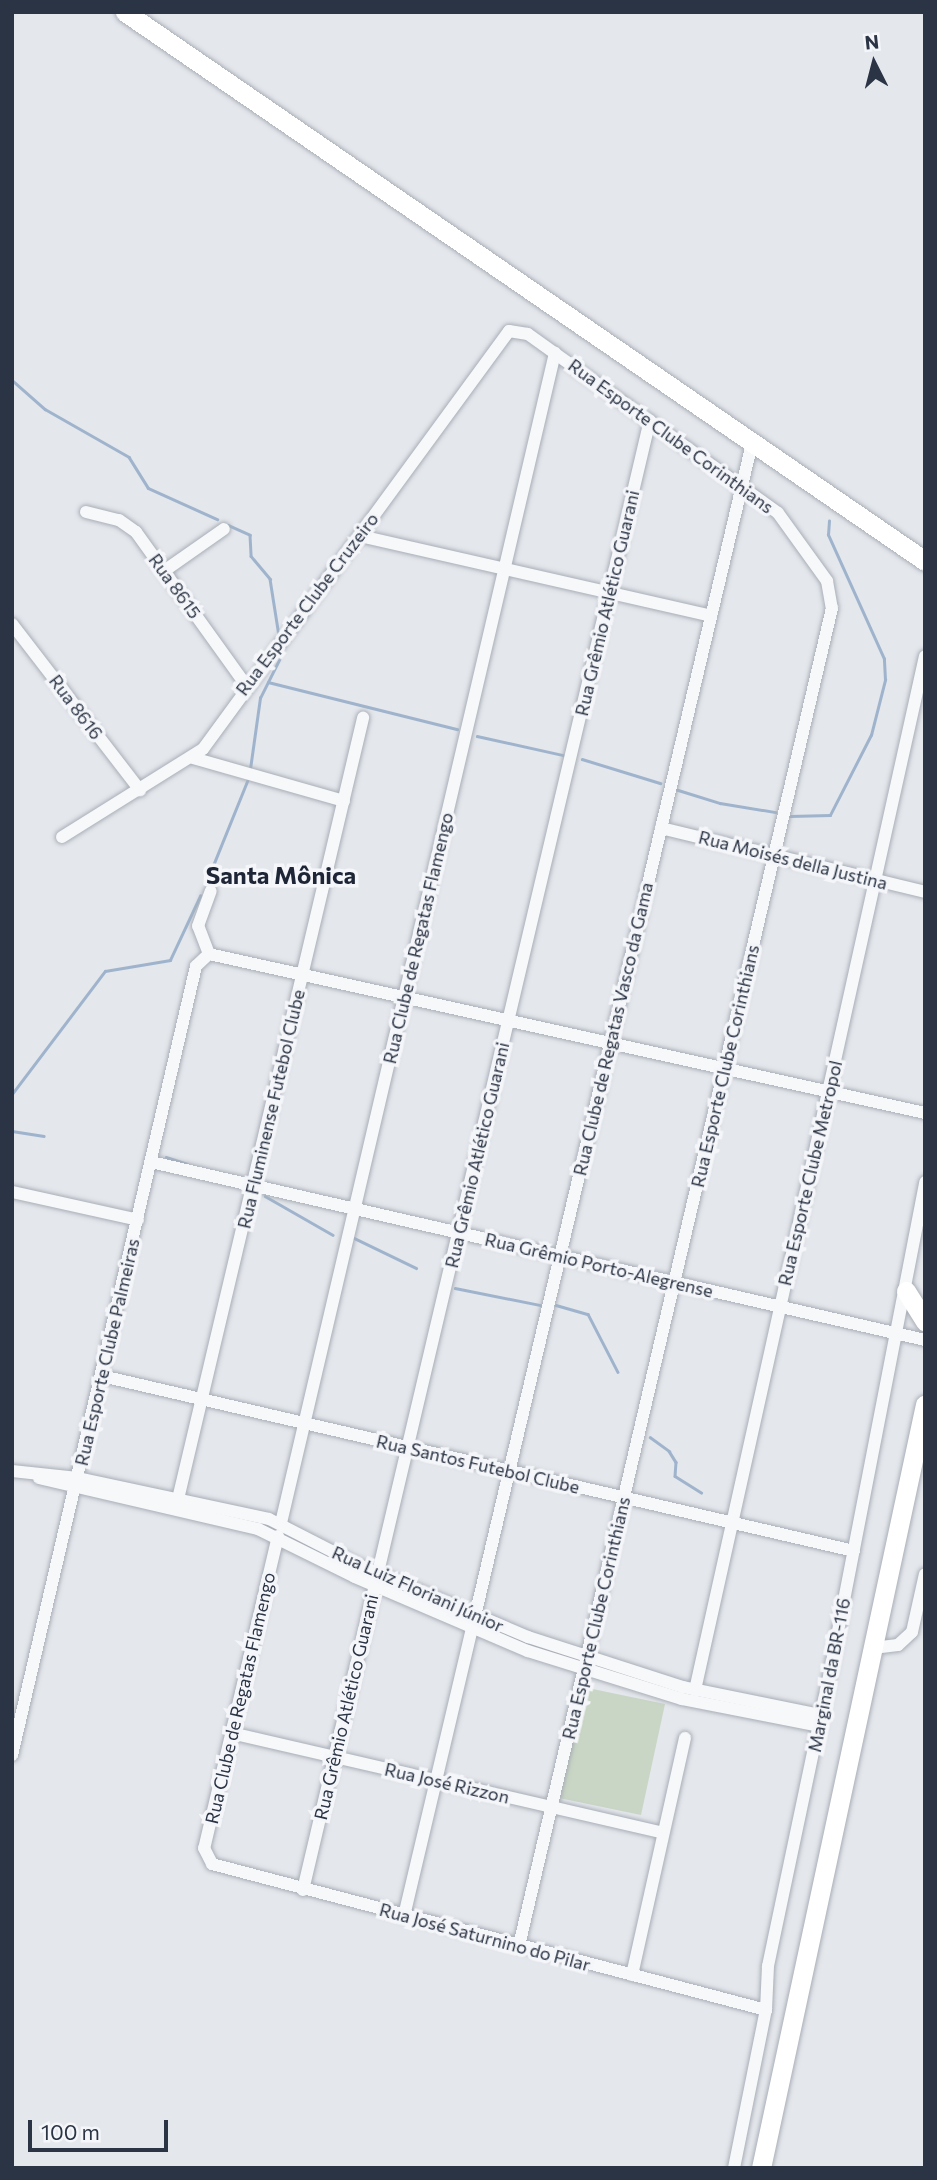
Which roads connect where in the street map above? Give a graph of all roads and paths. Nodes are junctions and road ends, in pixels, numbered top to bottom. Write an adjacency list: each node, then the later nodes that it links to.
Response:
1 (125, 12): 5 (highway)
2 (514, 330): 3 (street, Rua Esporte Clube Corinthians); 9 (street, Rua Esporte Clube Cruzeiro)
3 (555, 353): 4 (street, Rua Esporte Clube Corinthians); 11 (street, Rua Clube de Regatas Flamengo)
4 (650, 421): 6 (street, Rua Esporte Clube Corinthians); 13 (street, Rua Grêmio Atlético Guarani)
5 (752, 443): 6 (street, Rua Clube de Regatas Vasco da Gama); 10 (highway)
6 (742, 486): 14 (street, Rua Clube de Regatas Vasco da Gama); 24 (street, Rua Esporte Clube Corinthians)
7 (86, 512): 12 (street, Rua 8615)
8 (224, 529): 12 (street)
9 (360, 536): 11 (street); 17 (street, Rua Esporte Clube Cruzeiro)
10 (925, 561)
11 (505, 569): 13 (street); 30 (street, Rua Clube de Regatas Flamengo)
12 (164, 571): 17 (street, Rua 8615)
13 (609, 593): 14 (street); 31 (street, Rua Grêmio Atlético Guarani)
14 (711, 616): 22 (street, Rua Clube de Regatas Vasco da Gama)
15 (12, 624): 20 (street, Rua 8616)
16 (925, 656): 25 (street, Rua Esporte Clube Metropol)
17 (246, 685): 19 (street, Rua Esporte Clube Cruzeiro)
18 (363, 719): 21 (street, Rua Fluminense Futebol Clube)
19 (193, 758): 20 (street, Rua Esporte Clube Cruzeiro); 21 (street)
20 (140, 790): 23 (street, Rua Esporte Clube Cruzeiro)
21 (344, 801): 29 (street, Rua Fluminense Futebol Clube)
22 (661, 828): 24 (street, Rua Moisés della Justina); 32 (street, Rua Clube de Regatas Vasco da Gama)
23 (62, 838)
24 (774, 855): 25 (street, Rua Moisés della Justina); 33 (street, Rua Esporte Clube Corinthians)
25 (876, 880): 27 (street, Rua Moisés della Justina); 34 (street, Rua Esporte Clube Metropol)
26 (211, 891): 28 (street)
27 (925, 892)
28 (209, 954): 29 (street); 36 (street, Rua Esporte Clube Palmeiras)
29 (303, 975): 30 (street); 38 (street, Rua Fluminense Futebol Clube)
30 (404, 997): 31 (street); 40 (street, Rua Clube de Regatas Flamengo)
31 (508, 1020): 32 (street); 42 (street, Rua Grêmio Atlético Guarani)
32 (610, 1043): 33 (street); 43 (street, Rua Clube de Regatas Vasco da Gama)
33 (724, 1068): 34 (street); 44 (street, Rua Esporte Clube Corinthians)
34 (829, 1091): 35 (street); 47 (street, Rua Esporte Clube Metropol)
35 (925, 1113)
36 (151, 1162): 38 (street, Rua Grêmio Porto-Alegrense); 41 (street, Rua Esporte Clube Palmeiras)
37 (925, 1182): 45 (street, Marginal da BR-116)
38 (253, 1186): 40 (street, Rua Grêmio Porto-Alegrense); 52 (street, Rua Fluminense Futebol Clube)
39 (12, 1192): 41 (street)
40 (354, 1209): 42 (street, Rua Grêmio Porto-Alegrense); 54 (street, Rua Clube de Regatas Flamengo)
41 (138, 1220): 51 (street, Rua Esporte Clube Palmeiras)
42 (458, 1233): 43 (street, Rua Grêmio Porto-Alegrense); 55 (street, Rua Grêmio Atlético Guarani)
43 (560, 1256): 44 (street, Rua Grêmio Porto-Alegrense); 56 (street, Rua Clube de Regatas Vasco da Gama)
44 (674, 1282): 47 (street, Rua Grêmio Porto-Alegrense); 59 (street, Rua Esporte Clube Corinthians)
45 (906, 1290): 46 (highway); 48 (highway); 49 (street, Marginal da BR-116)
46 (925, 1299)
47 (781, 1307): 49 (street, Rua Grêmio Porto-Alegrense); 61 (street, Rua Esporte Clube Metropol)
48 (925, 1322)
49 (897, 1333): 50 (street, Rua Grêmio Porto-Alegrense); 63 (street, Marginal da BR-116)
50 (925, 1340)
51 (102, 1376): 52 (street, Rua Santos Futebol Clube); 58 (street, Rua Esporte Clube Palmeiras)
52 (202, 1399): 54 (street, Rua Santos Futebol Clube); 60 (street, Rua Fluminense Futebol Clube)
53 (925, 1404): 67 (highway)
54 (304, 1423): 55 (street, Rua Santos Futebol Clube); 62 (street, Rua Clube de Regatas Flamengo)
55 (408, 1447): 56 (street, Rua Santos Futebol Clube); 65 (street, Rua Grêmio Atlético Guarani)
56 (509, 1471): 59 (street, Rua Santos Futebol Clube); 66 (street, Rua Clube de Regatas Vasco da Gama)
57 (13, 1473): 58 (street, Rua Luiz Floriani Júnior)
58 (77, 1483): 60 (street, Rua Luiz Floriani Júnior); 62 (street, Rua Luiz Floriani Júnior); 73 (street, Rua Esporte Clube Palmeiras)
59 (624, 1498): 61 (street, Rua Santos Futebol Clube); 68 (street, Rua Esporte Clube Corinthians)
60 (178, 1499): 62 (street, Rua Luiz Floriani Júnior)
61 (732, 1524): 63 (street, Rua Santos Futebol Clube); 69 (street, Rua Esporte Clube Metropol)
62 (279, 1530): 65 (street, Rua Luiz Floriani Júnior); 71 (street, Rua Clube de Regatas Flamengo)
63 (854, 1551): 70 (street, Marginal da BR-116)
64 (925, 1574): 67 (street)
65 (376, 1579): 66 (street, Rua Luiz Floriani Júnior); 74 (street, Rua Grêmio Atlético Guarani)
66 (473, 1622): 68 (street, Rua Luiz Floriani Júnior); 75 (street, Rua Clube de Regatas Vasco da Gama)
67 (873, 1648): 85 (highway)
68 (585, 1663): 69 (street, Rua Luiz Floriani Júnior); 70 (street, Rua Luiz Floriani Júnior); 76 (street, Rua Esporte Clube Corinthians)
69 (695, 1690): 70 (street, Rua Luiz Floriani Júnior)
70 (820, 1721): 83 (street, Marginal da BR-116)
71 (231, 1733): 74 (street, Rua José Rizzon); 78 (street, Rua Clube de Regatas Flamengo)
72 (685, 1738): 77 (street)
73 (12, 1755)
74 (334, 1757): 75 (street, Rua José Rizzon); 79 (street, Rua Grêmio Atlético Guarani)
75 (436, 1780): 76 (street, Rua José Rizzon); 80 (street, Rua Clube de Regatas Vasco da Gama)
76 (551, 1807): 77 (street, Rua José Rizzon); 81 (street, Rua Esporte Clube Corinthians)
77 (663, 1833): 82 (street)
78 (207, 1860): 79 (street, Rua José Saturnino do Pilar)
79 (303, 1890): 80 (street, Rua José Saturnino do Pilar)
80 (404, 1916): 81 (street, Rua José Saturnino do Pilar)
81 (519, 1946): 82 (street, Rua José Saturnino do Pilar)
82 (632, 1975): 83 (street, Rua José Saturnino do Pilar)
83 (766, 2010): 84 (street, Marginal da BR-116)
84 (734, 2168)
85 (761, 2168)

